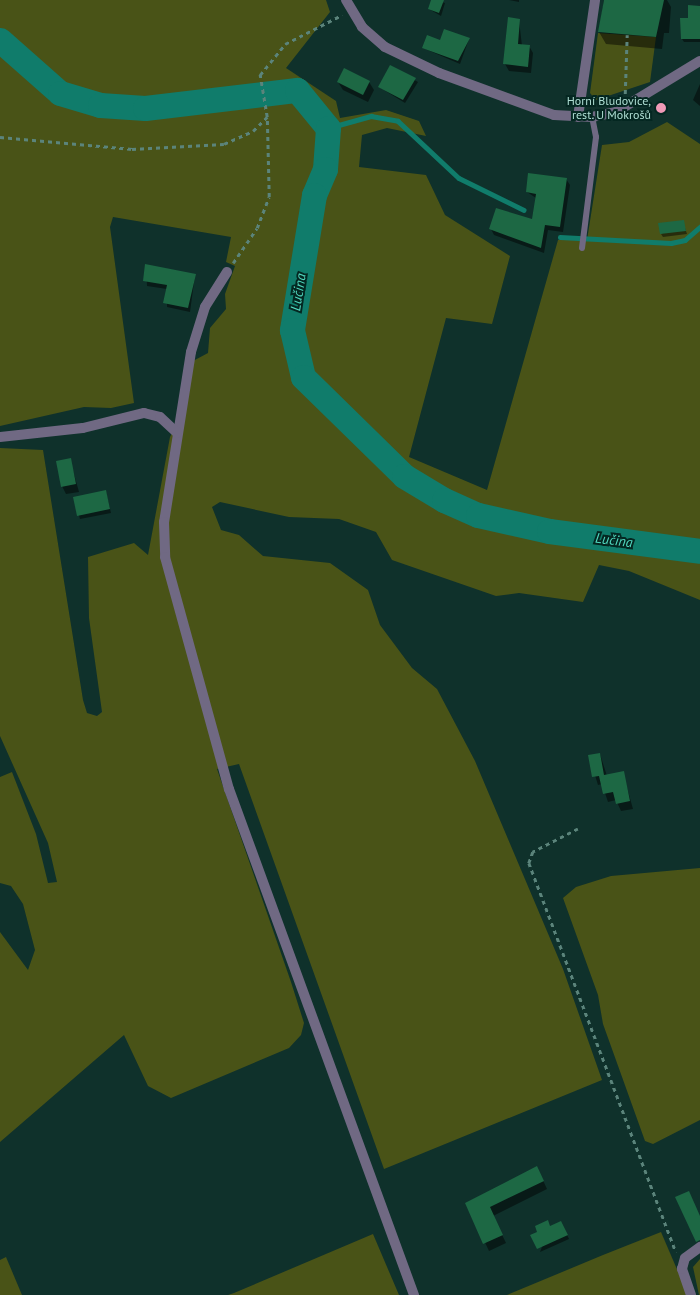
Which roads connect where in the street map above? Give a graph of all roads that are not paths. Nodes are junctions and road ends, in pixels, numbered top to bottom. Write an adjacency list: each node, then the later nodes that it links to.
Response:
1 (595, 0): 4 (street)
2 (348, 5): 4 (street)
3 (700, 62): 5 (street)
4 (578, 117): 5 (street)
5 (592, 117): 6 (lane)
6 (582, 244)
7 (227, 272): 8 (street)
8 (177, 432): 9 (street); 11 (street)
9 (0, 438)
10 (700, 1247): 12 (street)
11 (414, 1295)
12 (692, 1295)

